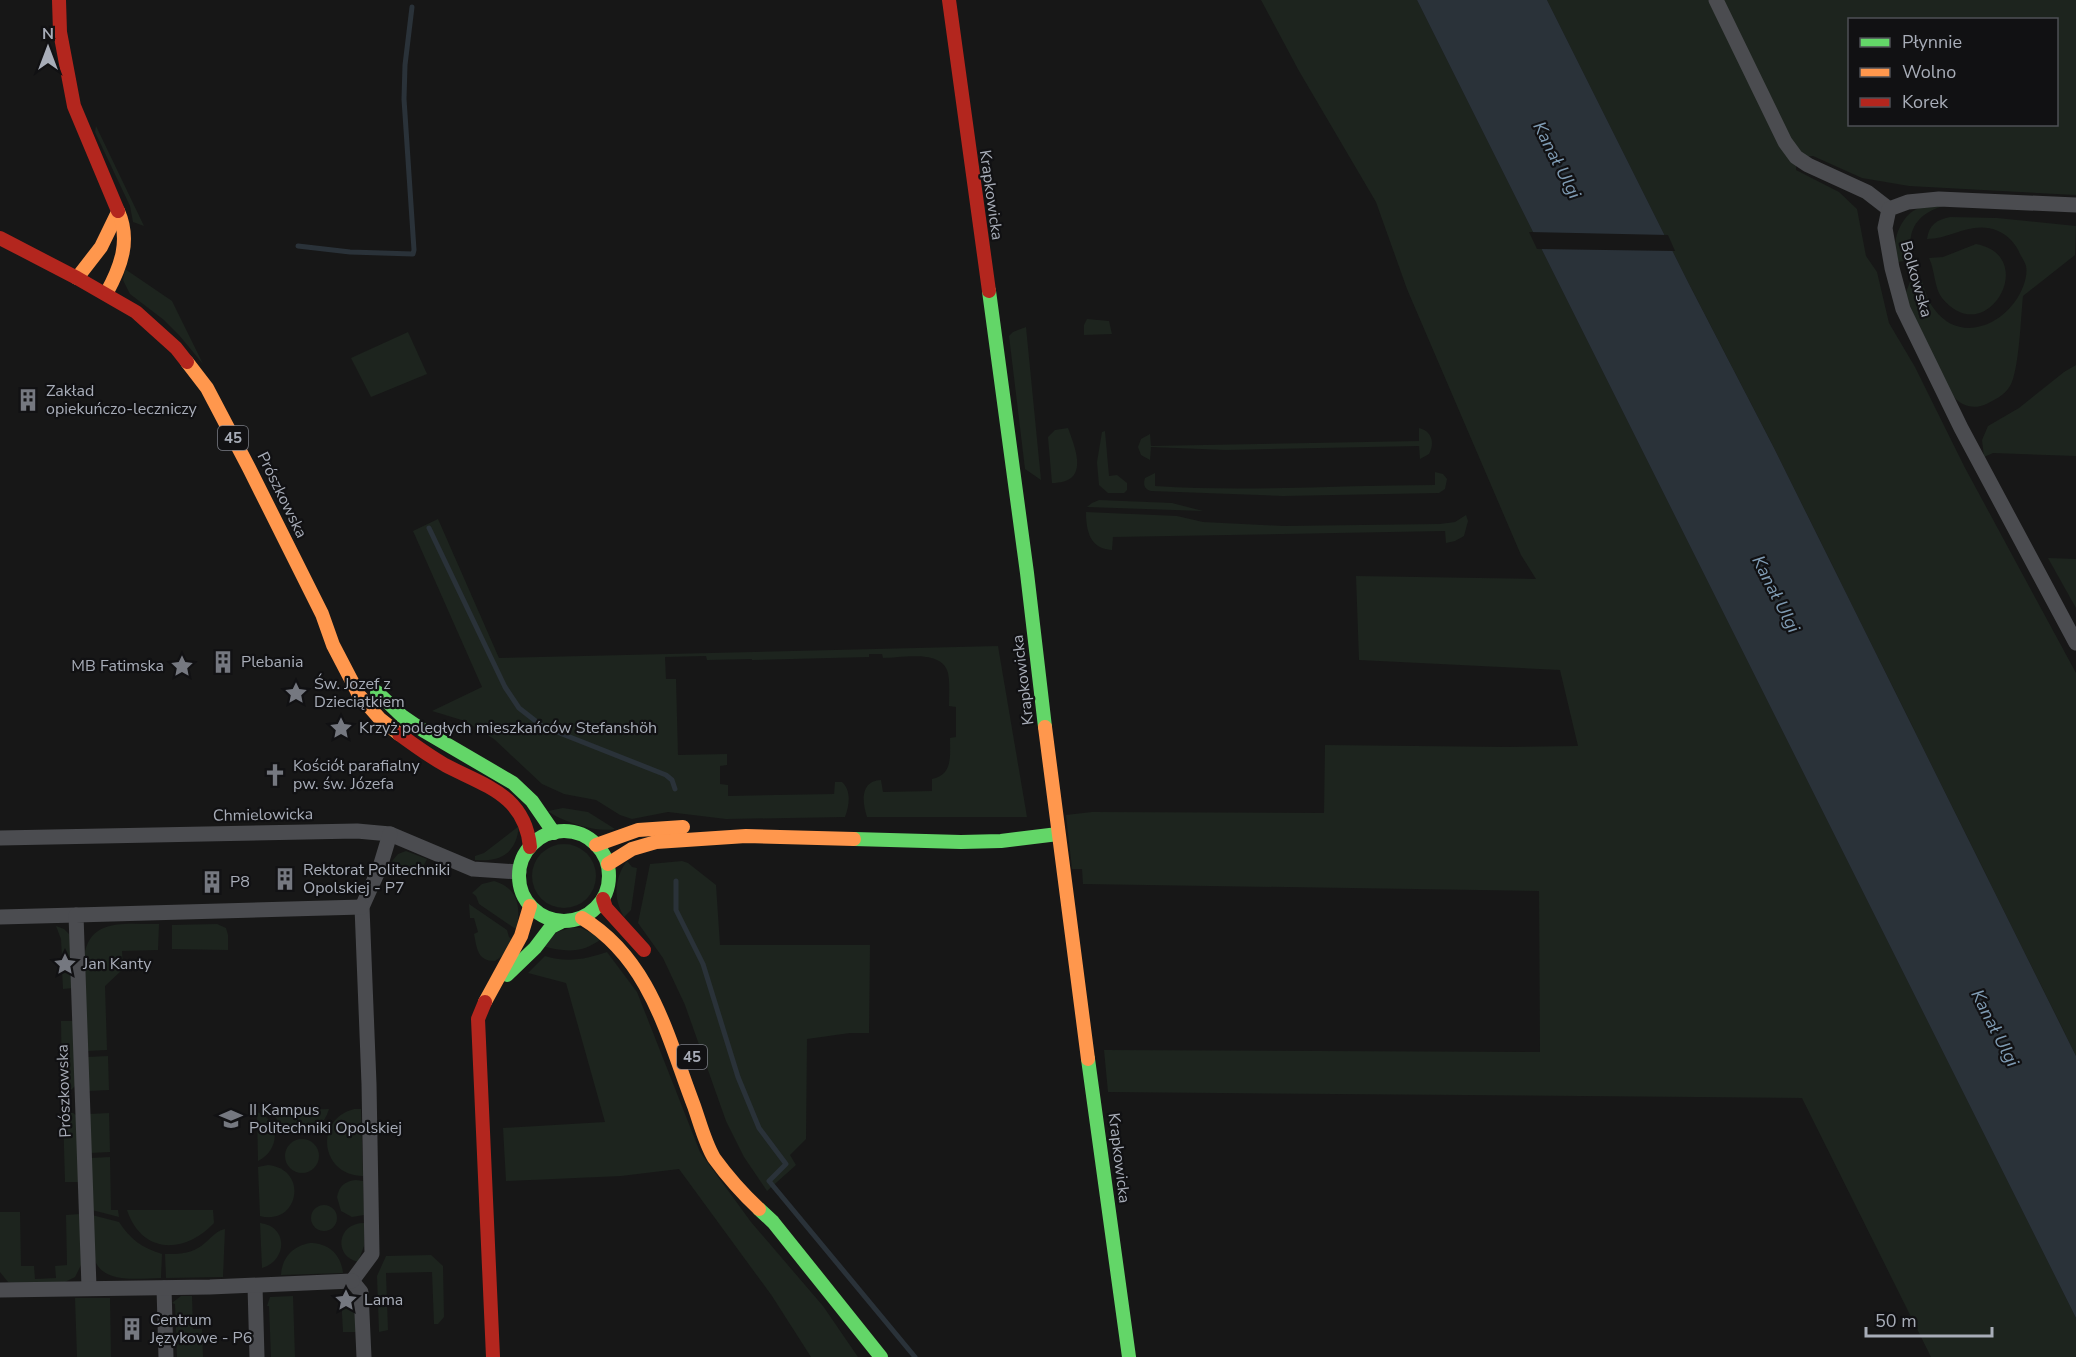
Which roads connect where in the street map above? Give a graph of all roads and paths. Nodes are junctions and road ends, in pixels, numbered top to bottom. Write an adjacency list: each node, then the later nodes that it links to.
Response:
1 (59, 0): 6 (main road)
2 (949, 0): 14 (main road, Krapkowicka)
3 (1716, 0): 5 (street)
4 (2076, 205): 5 (street)
5 (1889, 209): 11 (street, Bolkowska)
6 (118, 212): 8 (main road); 9 (main road)
7 (0, 238): 8 (main road, 45)
8 (77, 278): 9 (main road, Prószkowska / 45)
9 (105, 294): 10 (main road, Prószkowska / 45)
10 (322, 614): 12 (main road, Prószkowska / 45); 18 (main road, Prószkowska / 45)
11 (2076, 643)
12 (554, 832): 17 (main road); 18 (main road)
13 (390, 834): 16 (street, Chmielowicka); 20 (street, Chmielowicka); 23 (street)
14 (1058, 834): 15 (main road); 42 (main road, Krapkowicka)
15 (746, 836): 17 (main road); 19 (main road)
16 (0, 838)
17 (596, 845): 19 (main road)
18 (530, 847): 20 (main road)
19 (608, 864): 21 (main road)
20 (519, 872): 22 (main road)
21 (603, 899): 26 (main road); 28 (main road)
22 (530, 906): 27 (main road); 29 (main road)
23 (362, 907): 24 (street); 32 (street)
24 (76, 915): 25 (street); 34 (street, Prószkowska)
25 (0, 917)
26 (582, 918): 27 (main road); 31 (main road, 45)
27 (561, 922): 29 (main road)
28 (651, 961)
29 (491, 989): 40 (main road)
30 (742, 1170): 31 (main road, 45)
31 (773, 1222): 41 (main road, 45)
32 (352, 1281): 33 (street); 39 (street)
33 (255, 1286): 35 (street); 38 (street)
34 (89, 1287): 35 (street); 36 (street)
35 (164, 1288): 37 (street)
36 (0, 1290)
37 (166, 1357)
38 (257, 1357)
39 (364, 1357)
40 (493, 1357)
41 (881, 1357)
42 (1129, 1357)

